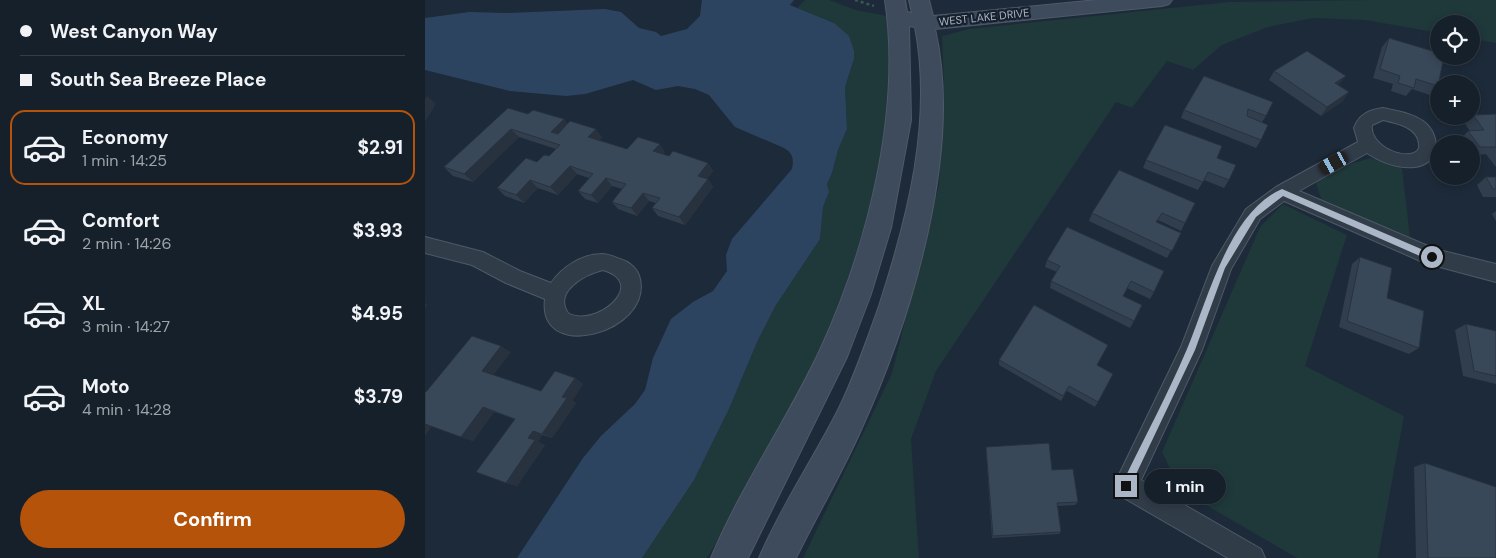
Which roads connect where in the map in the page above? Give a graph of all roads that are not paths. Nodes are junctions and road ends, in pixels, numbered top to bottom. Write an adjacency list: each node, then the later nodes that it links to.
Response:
1 (988, 0): 3 (street, WEST LAKE DRIVE)
2 (1162, 0): 3 (street, WEST LAKE DRIVE)
3 (912, 9): 9 (street); 10 (street)
4 (1369, 144): 5 (street)
5 (1282, 192): 7 (street); 11 (street)
6 (425, 245): 8 (street)
7 (1496, 273)
8 (556, 294)
9 (729, 558)
10 (777, 558)
11 (1252, 558)

